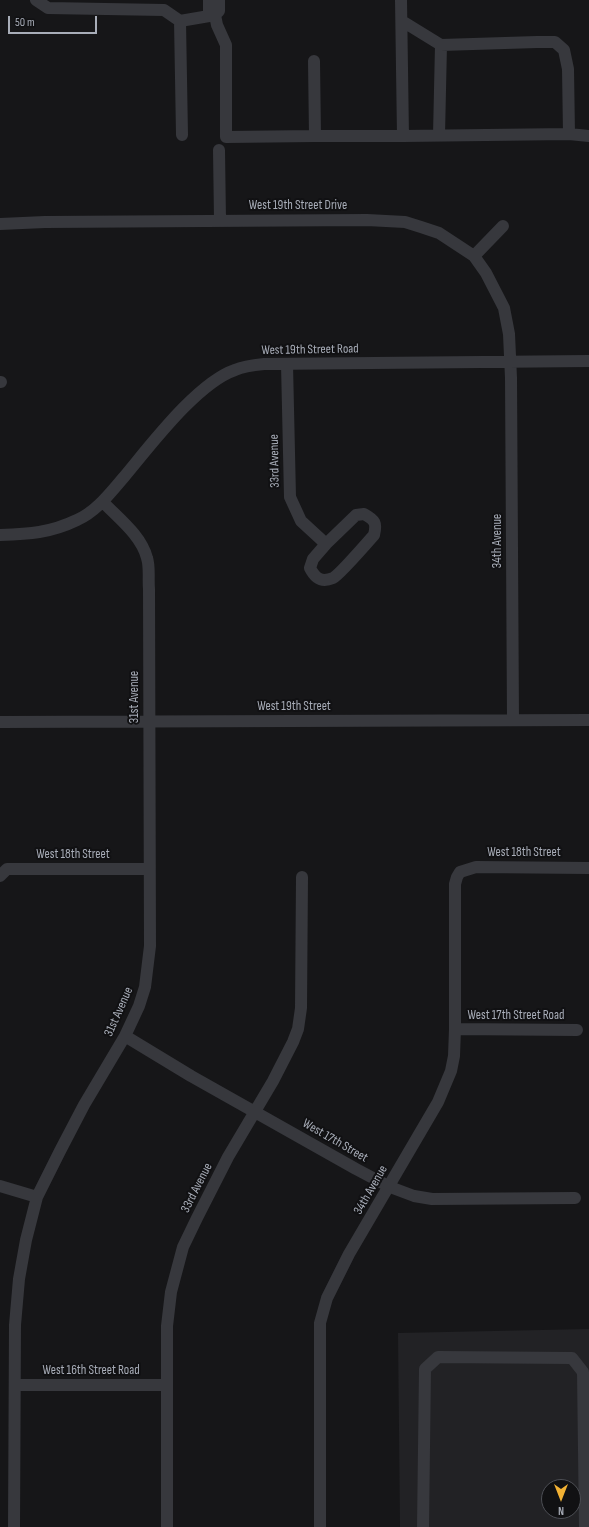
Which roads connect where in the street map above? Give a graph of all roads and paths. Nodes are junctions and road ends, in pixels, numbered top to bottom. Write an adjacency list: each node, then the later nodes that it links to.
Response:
1 (36, 0): 6 (street)
2 (209, 0): 5 (street)
3 (219, 0): 5 (street)
4 (402, 0): 7 (street)
5 (215, 15): 6 (street); 14 (street)
6 (180, 21): 12 (street)
7 (402, 21): 8 (street); 15 (street)
8 (441, 45): 10 (street); 13 (street)
9 (314, 61): 14 (street)
10 (569, 134): 11 (street); 13 (street)
11 (588, 134)
12 (182, 135)
13 (439, 135): 15 (street)
14 (315, 136): 15 (street)
15 (403, 136)
16 (219, 150): 17 (street)
17 (220, 220): 18 (street, West 19th Street Drive); 20 (street, West 19th Street Drive)
18 (0, 224)
19 (503, 226): 20 (street)
20 (474, 256): 22 (street, West 19th Street Drive)
21 (589, 361): 22 (street, West 19th Street Road)
22 (510, 362): 23 (street, West 19th Street Road); 27 (street, 34th Avenue)
23 (288, 364): 24 (street, West 19th Street Road); 26 (street, 33rd Avenue)
24 (103, 502): 25 (street, West 19th Street Road); 30 (street, 31st Avenue)
25 (0, 535)
26 (326, 544): 26 (street)
27 (513, 720): 28 (street, West 19th Street); 30 (street, West 19th Street)
28 (589, 720)
29 (0, 722): 30 (street, West 19th Street)
30 (149, 722): 32 (street, 31st Avenue)
31 (589, 868): 33 (street, West 18th Street)
32 (149, 869): 34 (street, West 18th Street); 38 (street, 31st Avenue)
33 (460, 872): 36 (street, 34th Avenue)
34 (0, 876)
35 (302, 877): 39 (street, 33rd Avenue)
36 (455, 1029): 37 (street, West 17th Street Road); 41 (street, 34th Avenue)
37 (577, 1030)
38 (125, 1036): 39 (street, West 17th Street); 42 (street, 31st Avenue)
39 (255, 1111): 41 (street, West 17th Street); 45 (street, 33rd Avenue)
40 (0, 1186): 42 (street)
41 (390, 1187): 43 (street, West 17th Street); 48 (street, 34th Avenue)
42 (37, 1197): 44 (street, 31st Avenue)
43 (575, 1198)
44 (15, 1385): 45 (street, West 16th Street Road); 46 (street, 31st Avenue)
45 (166, 1385): 47 (street, 33rd Avenue)
46 (14, 1527)
47 (167, 1527)
48 (320, 1527)
49 (423, 1527): 50 (street)
50 (585, 1527)

